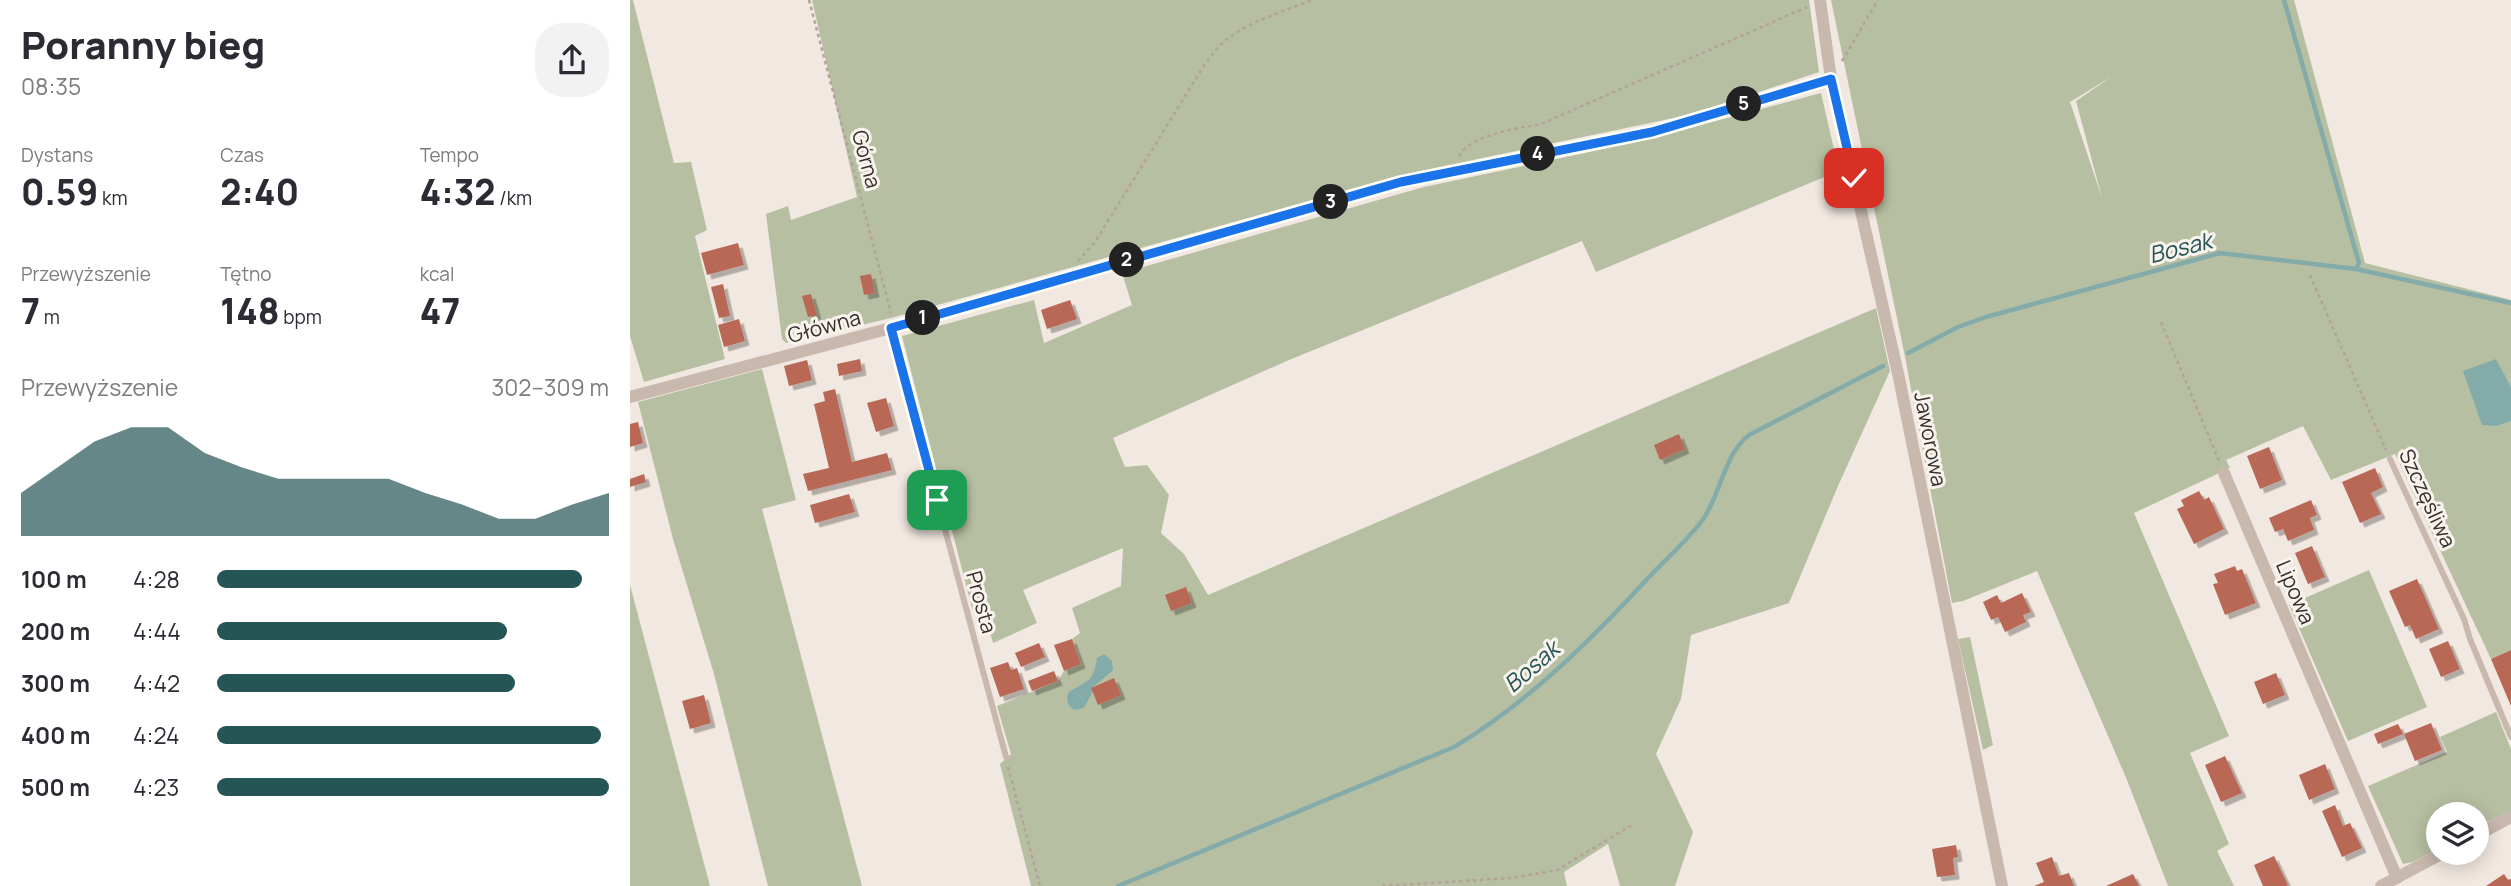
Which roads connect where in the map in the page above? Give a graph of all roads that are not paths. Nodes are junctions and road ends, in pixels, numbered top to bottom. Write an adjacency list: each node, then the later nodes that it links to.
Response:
1 (1820, 1): 2 (street, Jaworowa)
2 (1831, 79): 3 (street, Główna); 13 (street, Jaworowa)
3 (892, 327): 4 (street, Główna); 8 (lane, Prosta)
4 (630, 397)
5 (2390, 459): 7 (lane, Szczęśliwa)
6 (2224, 473): 12 (street, Lipowa)
7 (2511, 737)
8 (1006, 757)
9 (2511, 817): 10 (street)
10 (2489, 829)
11 (2426, 862): 12 (street)
12 (2397, 878): 14 (street)
13 (2002, 886)
14 (2381, 886)

